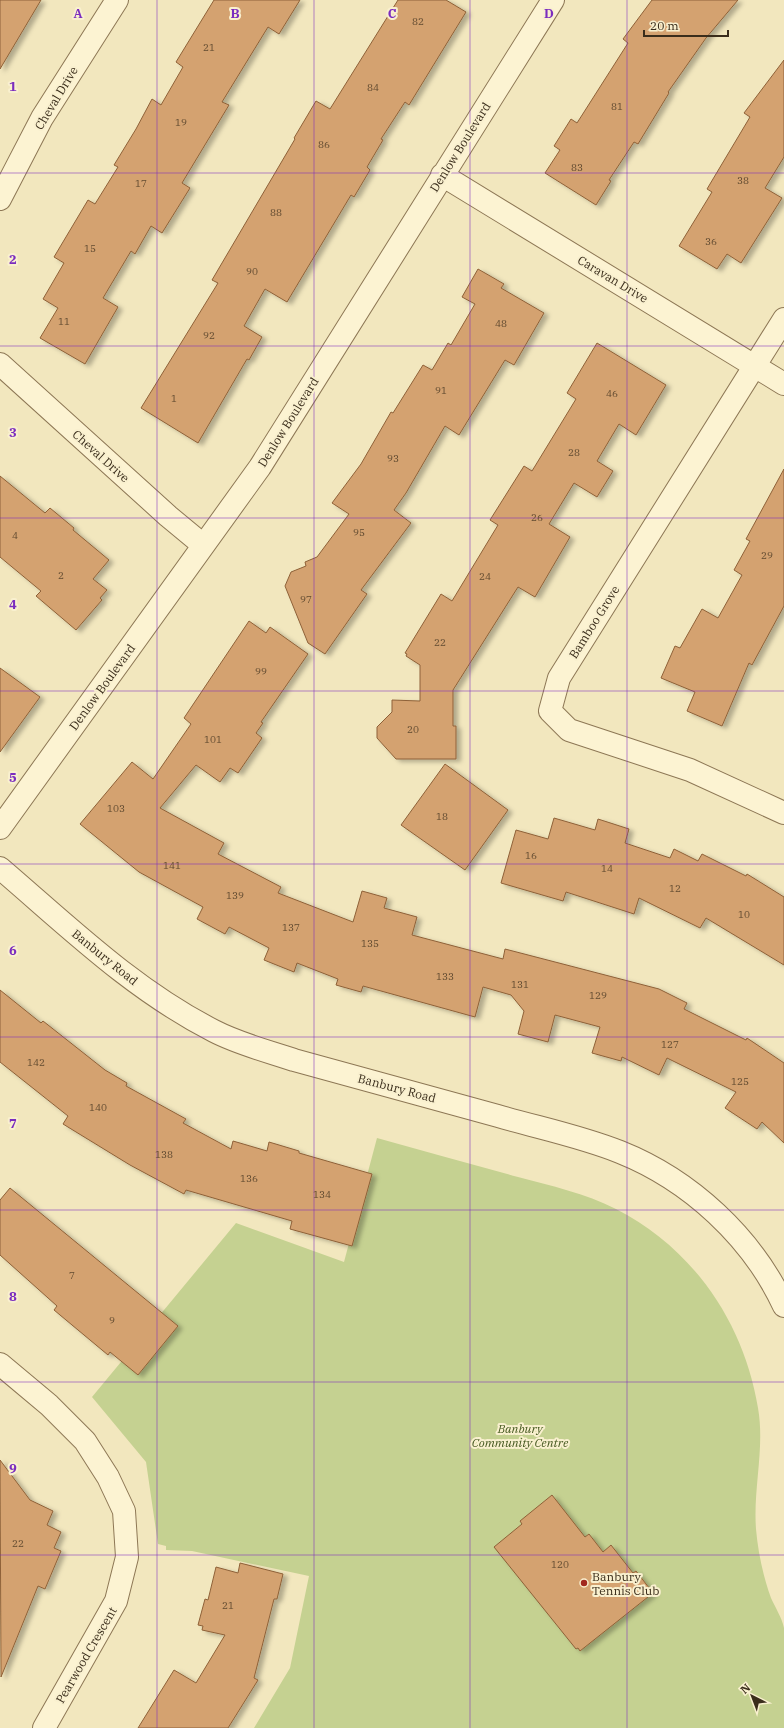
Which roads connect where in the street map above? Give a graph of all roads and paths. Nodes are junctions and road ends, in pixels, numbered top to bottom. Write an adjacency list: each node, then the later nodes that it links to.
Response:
1 (117, 0): 4 (street, Cheval Drive)
2 (553, 0): 3 (street, Denlow Boulevard)
3 (442, 175): 7 (street, Caravan Drive); 9 (street, Denlow Boulevard)
4 (0, 199)
5 (784, 319): 7 (street, Bamboo Grove)
6 (0, 364): 9 (street, Cheval Drive)
7 (755, 365): 8 (street, Caravan Drive); 10 (street, Bamboo Grove)
8 (784, 384)
9 (204, 545): 11 (street, Denlow Boulevard)
10 (784, 813)
11 (0, 828)
12 (0, 868): 13 (street, Banbury Road)
13 (784, 1306)
14 (0, 1364): 15 (street, Pearwood Crescent)
15 (44, 1728)

